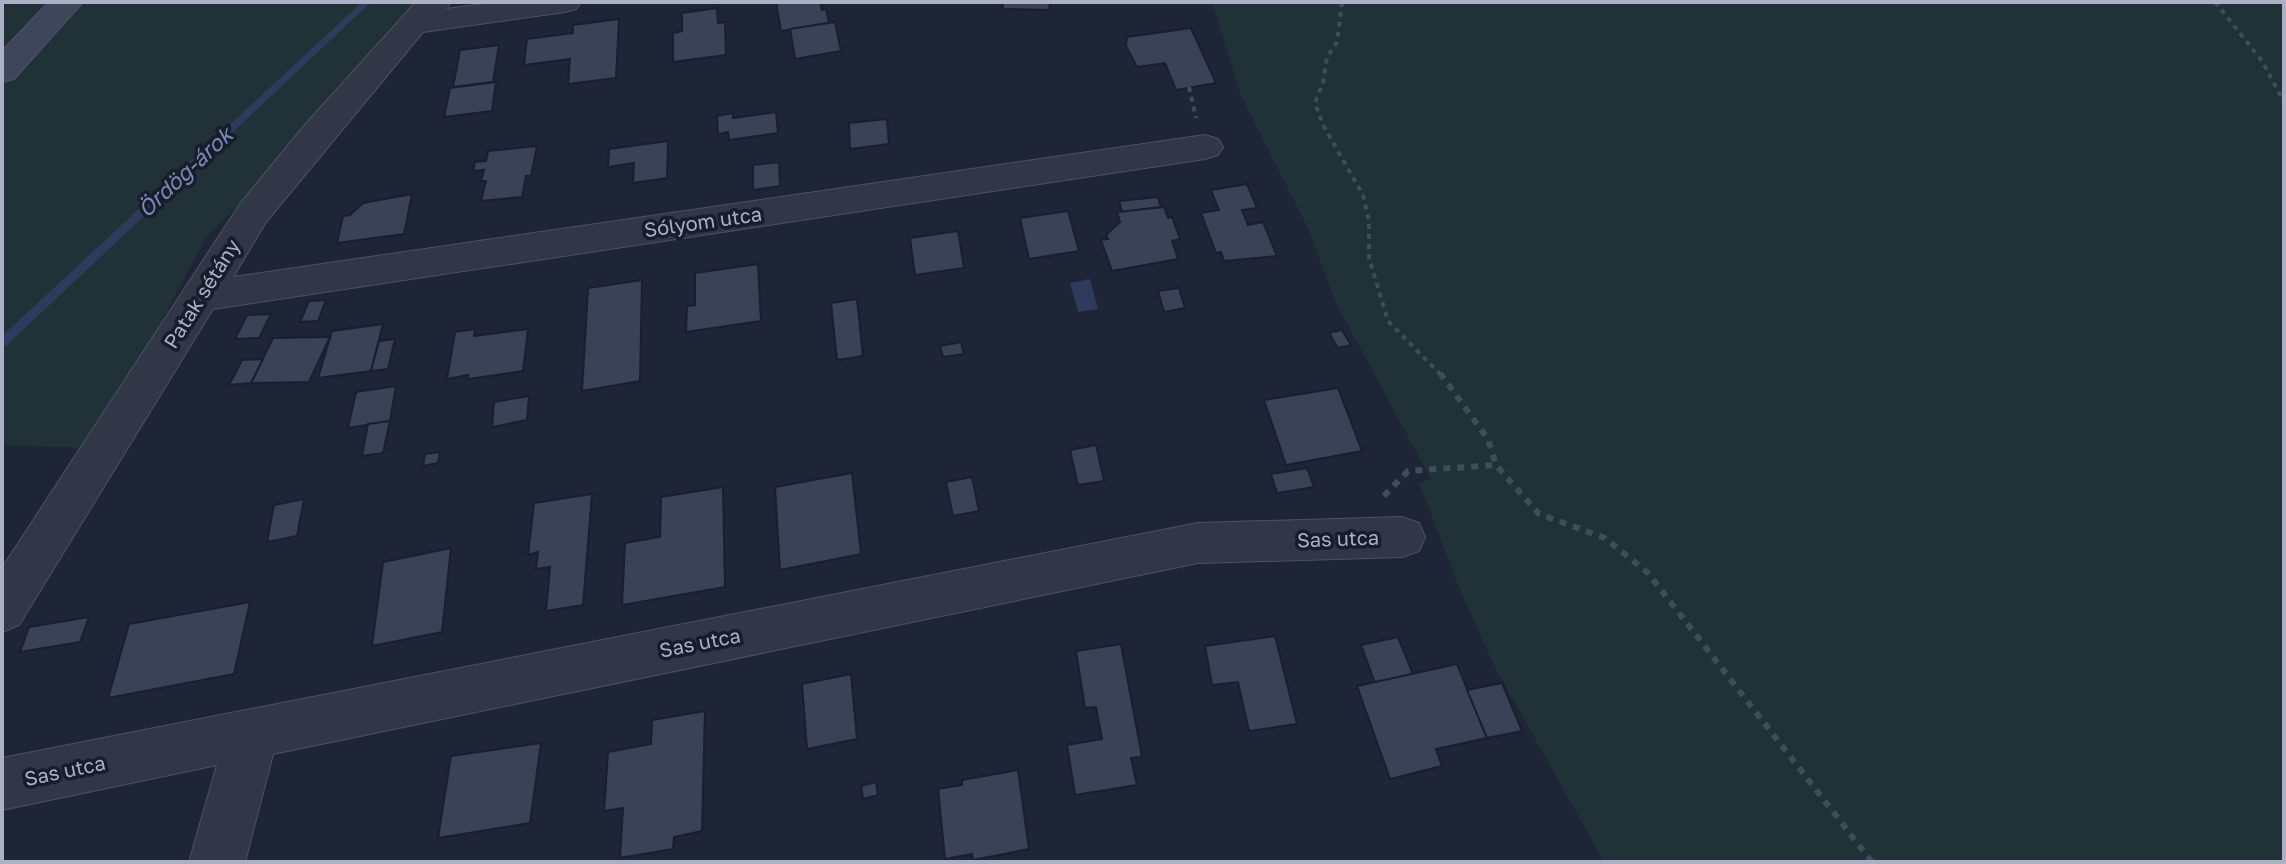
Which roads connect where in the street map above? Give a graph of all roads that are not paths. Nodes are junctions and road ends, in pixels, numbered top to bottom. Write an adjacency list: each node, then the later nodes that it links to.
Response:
1 (67, 2): 4 (street)
2 (565, 2): 3 (street)
3 (424, 13): 6 (street, Patak sétány)
4 (2, 71)
5 (1205, 147): 6 (street, Sólyom utca)
6 (201, 296): 8 (street, Patak sétány)
7 (1402, 537): 9 (street, Sas utca)
8 (2, 610)
9 (253, 732): 10 (street, Sas utca); 11 (street)
10 (2, 784)
11 (217, 862)

